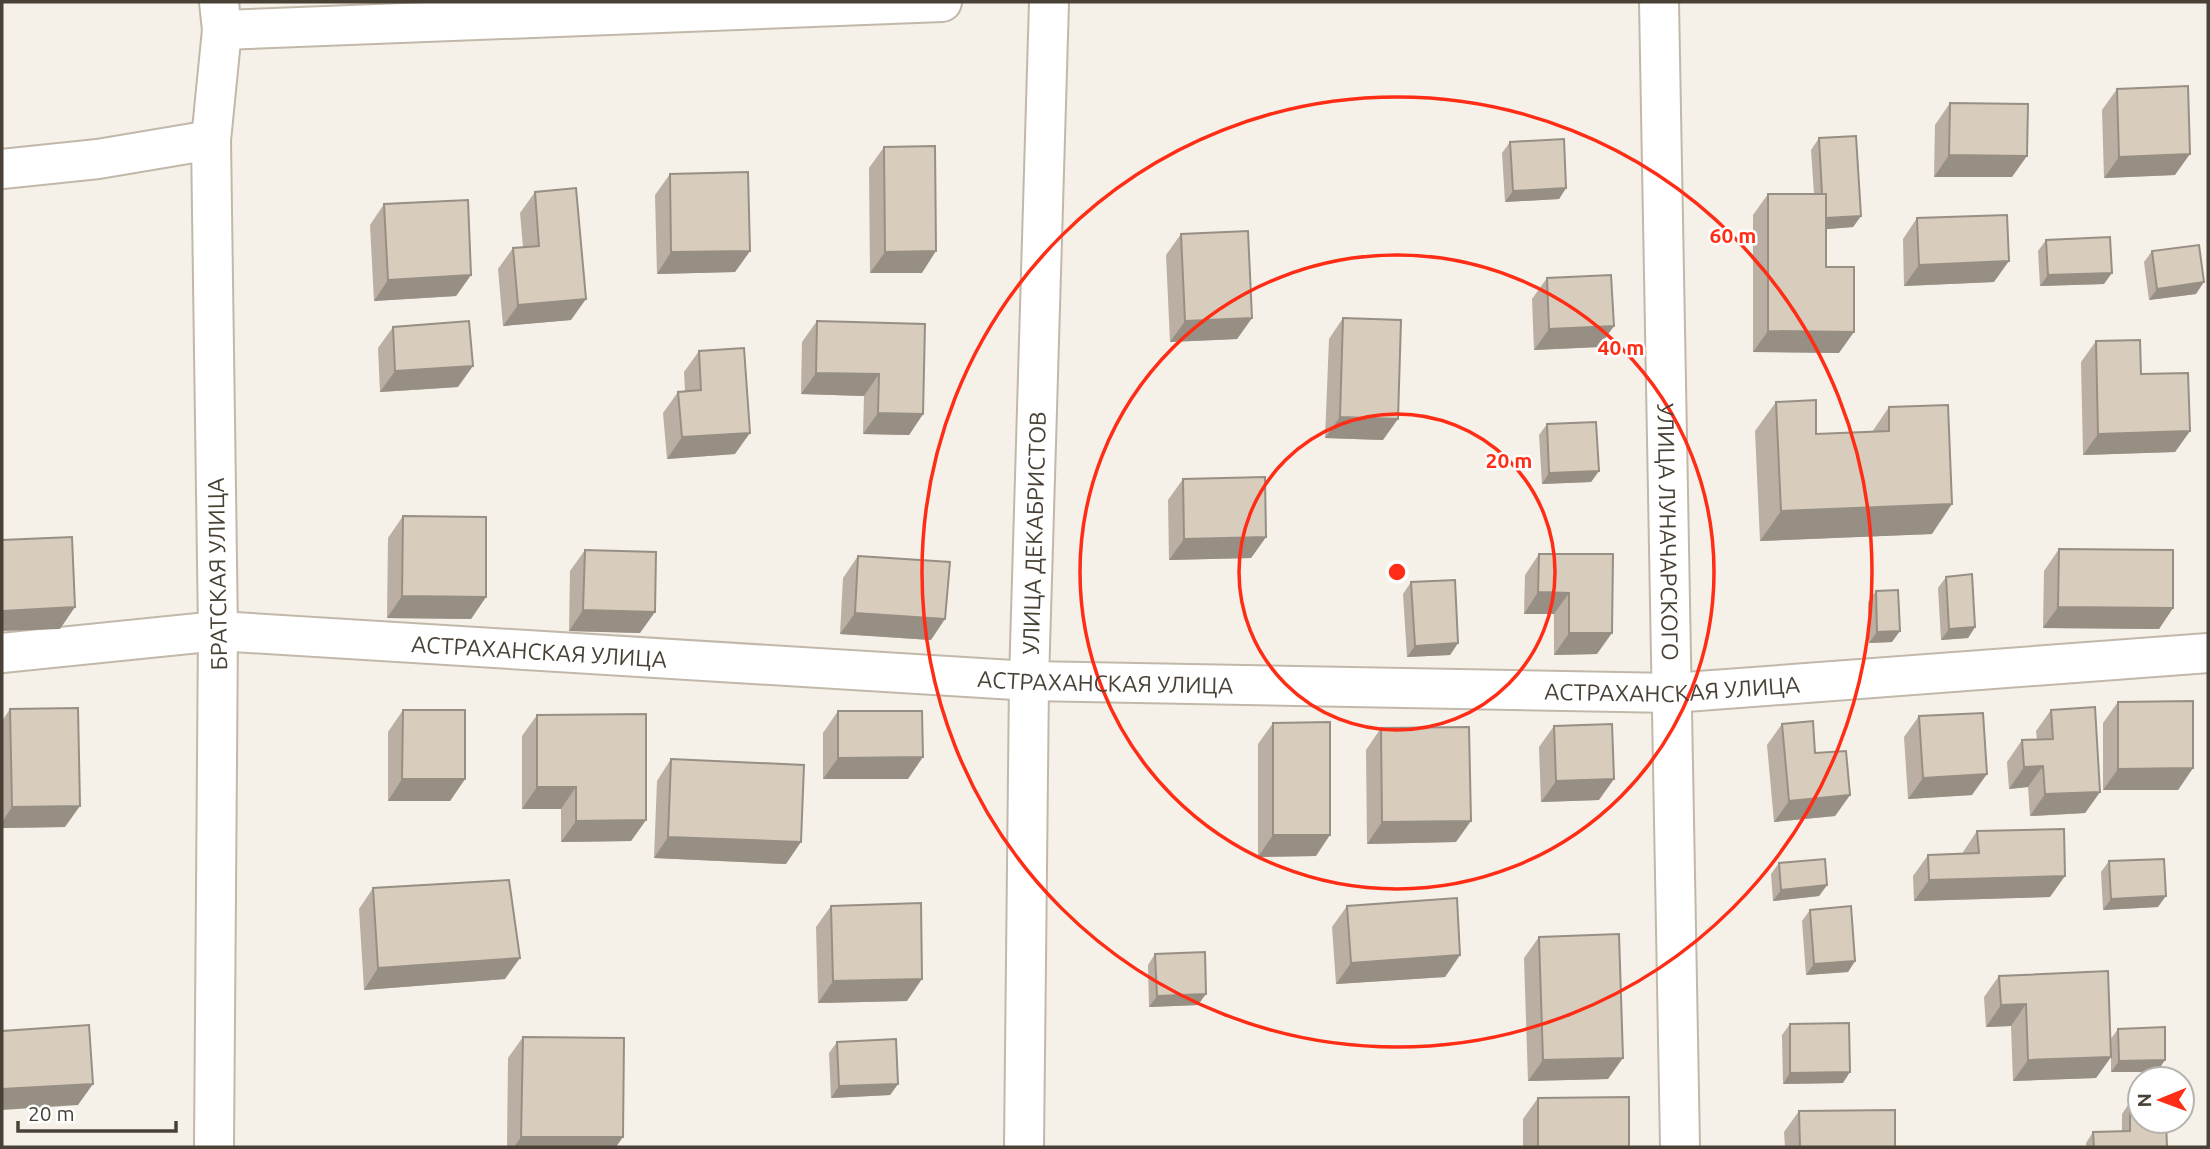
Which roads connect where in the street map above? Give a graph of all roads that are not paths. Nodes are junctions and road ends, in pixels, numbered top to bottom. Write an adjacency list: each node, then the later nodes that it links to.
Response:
1 (942, 2): 4 (street)
2 (1049, 2): 10 (street, УЛИЦА ДЕКАБРИСТОВ)
3 (1659, 2): 11 (street, УЛИЦА ЛУНАЧАРСКОГО)
4 (220, 16): 5 (street, БРАТСКАЯ УЛИЦА)
5 (211, 140): 6 (street); 7 (street, БРАТСКАЯ УЛИЦА)
6 (2, 169)
7 (218, 631): 8 (street, АСТРАХАНСКАЯ УЛИЦА); 10 (street, АСТРАХАНСКАЯ УЛИЦА); 12 (street, БРАТСКАЯ УЛИЦА)
8 (2, 653)
9 (2208, 653): 11 (street, АСТРАХАНСКАЯ УЛИЦА)
10 (1029, 681): 11 (street, АСТРАХАНСКАЯ УЛИЦА); 13 (street, УЛИЦА ДЕКАБРИСТОВ)
11 (1672, 693): 14 (street, УЛИЦА ЛУНАЧАРСКОГО)
12 (215, 1147)
13 (1024, 1147)
14 (1681, 1147)

